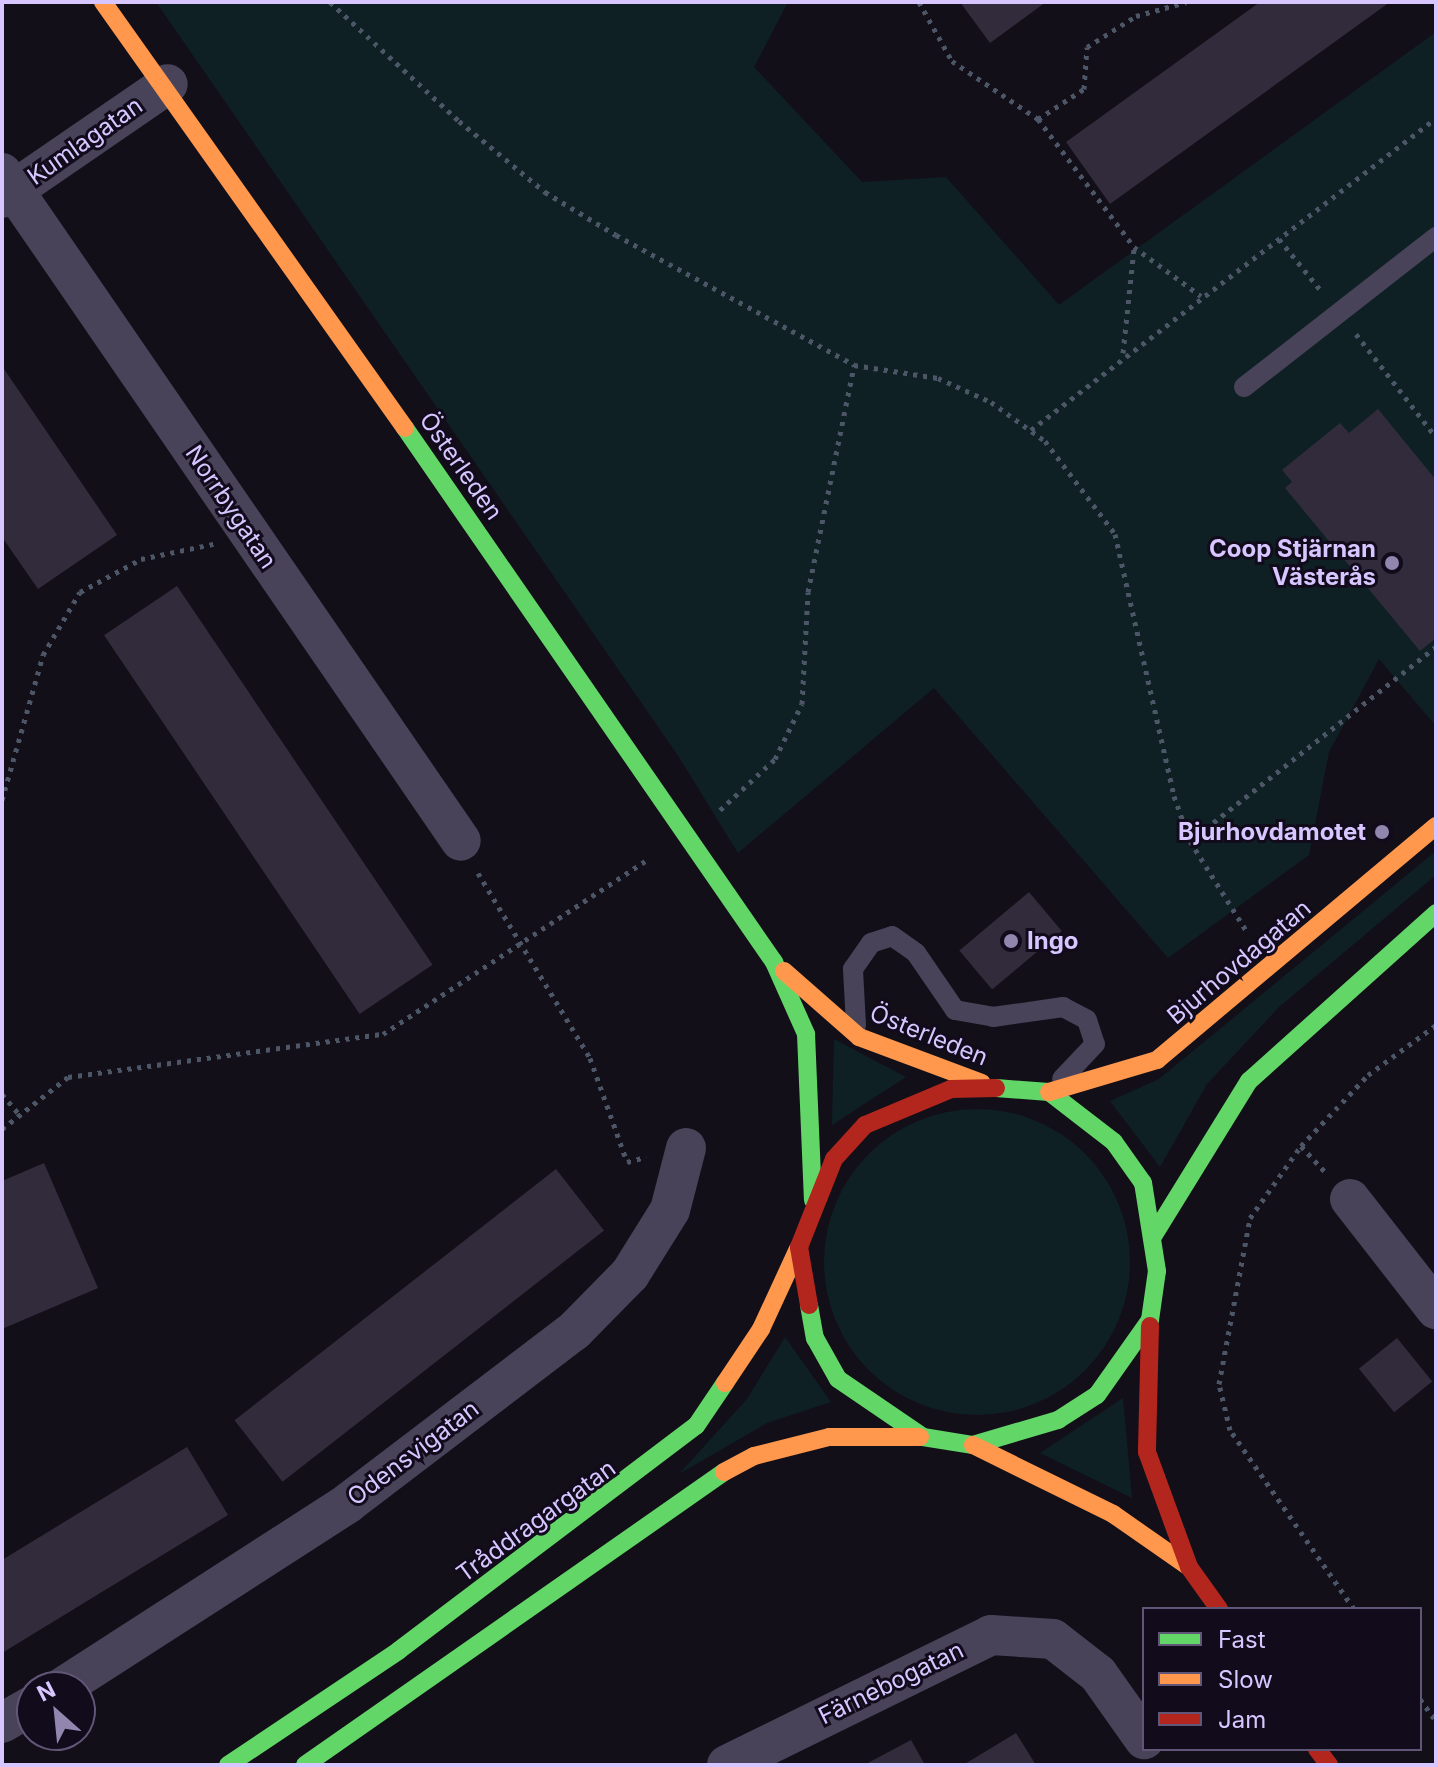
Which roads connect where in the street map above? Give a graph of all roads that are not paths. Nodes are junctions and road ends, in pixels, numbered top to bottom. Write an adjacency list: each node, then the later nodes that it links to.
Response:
1 (103, 2): 2 (main road, Österleden)
2 (168, 84): 3 (street, Kumlagatan); 9 (main road, Österleden)
3 (6, 187): 7 (street, Norrbygatan)
4 (1436, 237): 5 (lane)
5 (1244, 387)
6 (1436, 826): 12 (main road, Bjurhovdagatan)
7 (461, 841)
8 (1436, 913): 16 (main road)
9 (774, 962): 10 (main road, Österleden); 15 (main road, Österleden)
10 (859, 1037): 11 (main road, Österleden); 12 (lane)
11 (996, 1088): 12 (main road); 15 (main road)
12 (1049, 1092): 16 (main road)
13 (686, 1148): 24 (street, Odensvigatan)
14 (1350, 1199): 18 (street)
15 (813, 1200): 17 (main road)
16 (1152, 1238): 19 (main road)
17 (799, 1247): 20 (main road); 26 (main road, Tråddragargatan)
18 (1436, 1309)
19 (1150, 1320): 21 (main road); 22 (main road)
20 (923, 1437): 21 (main road); 27 (main road)
21 (973, 1445): 22 (main road)
22 (1189, 1567): 23 (main road)
23 (1218, 1607)
24 (88, 1671)
25 (1142, 1736): 28 (street, Färnebogatan)
26 (228, 1765)
27 (305, 1765)
28 (727, 1765)

